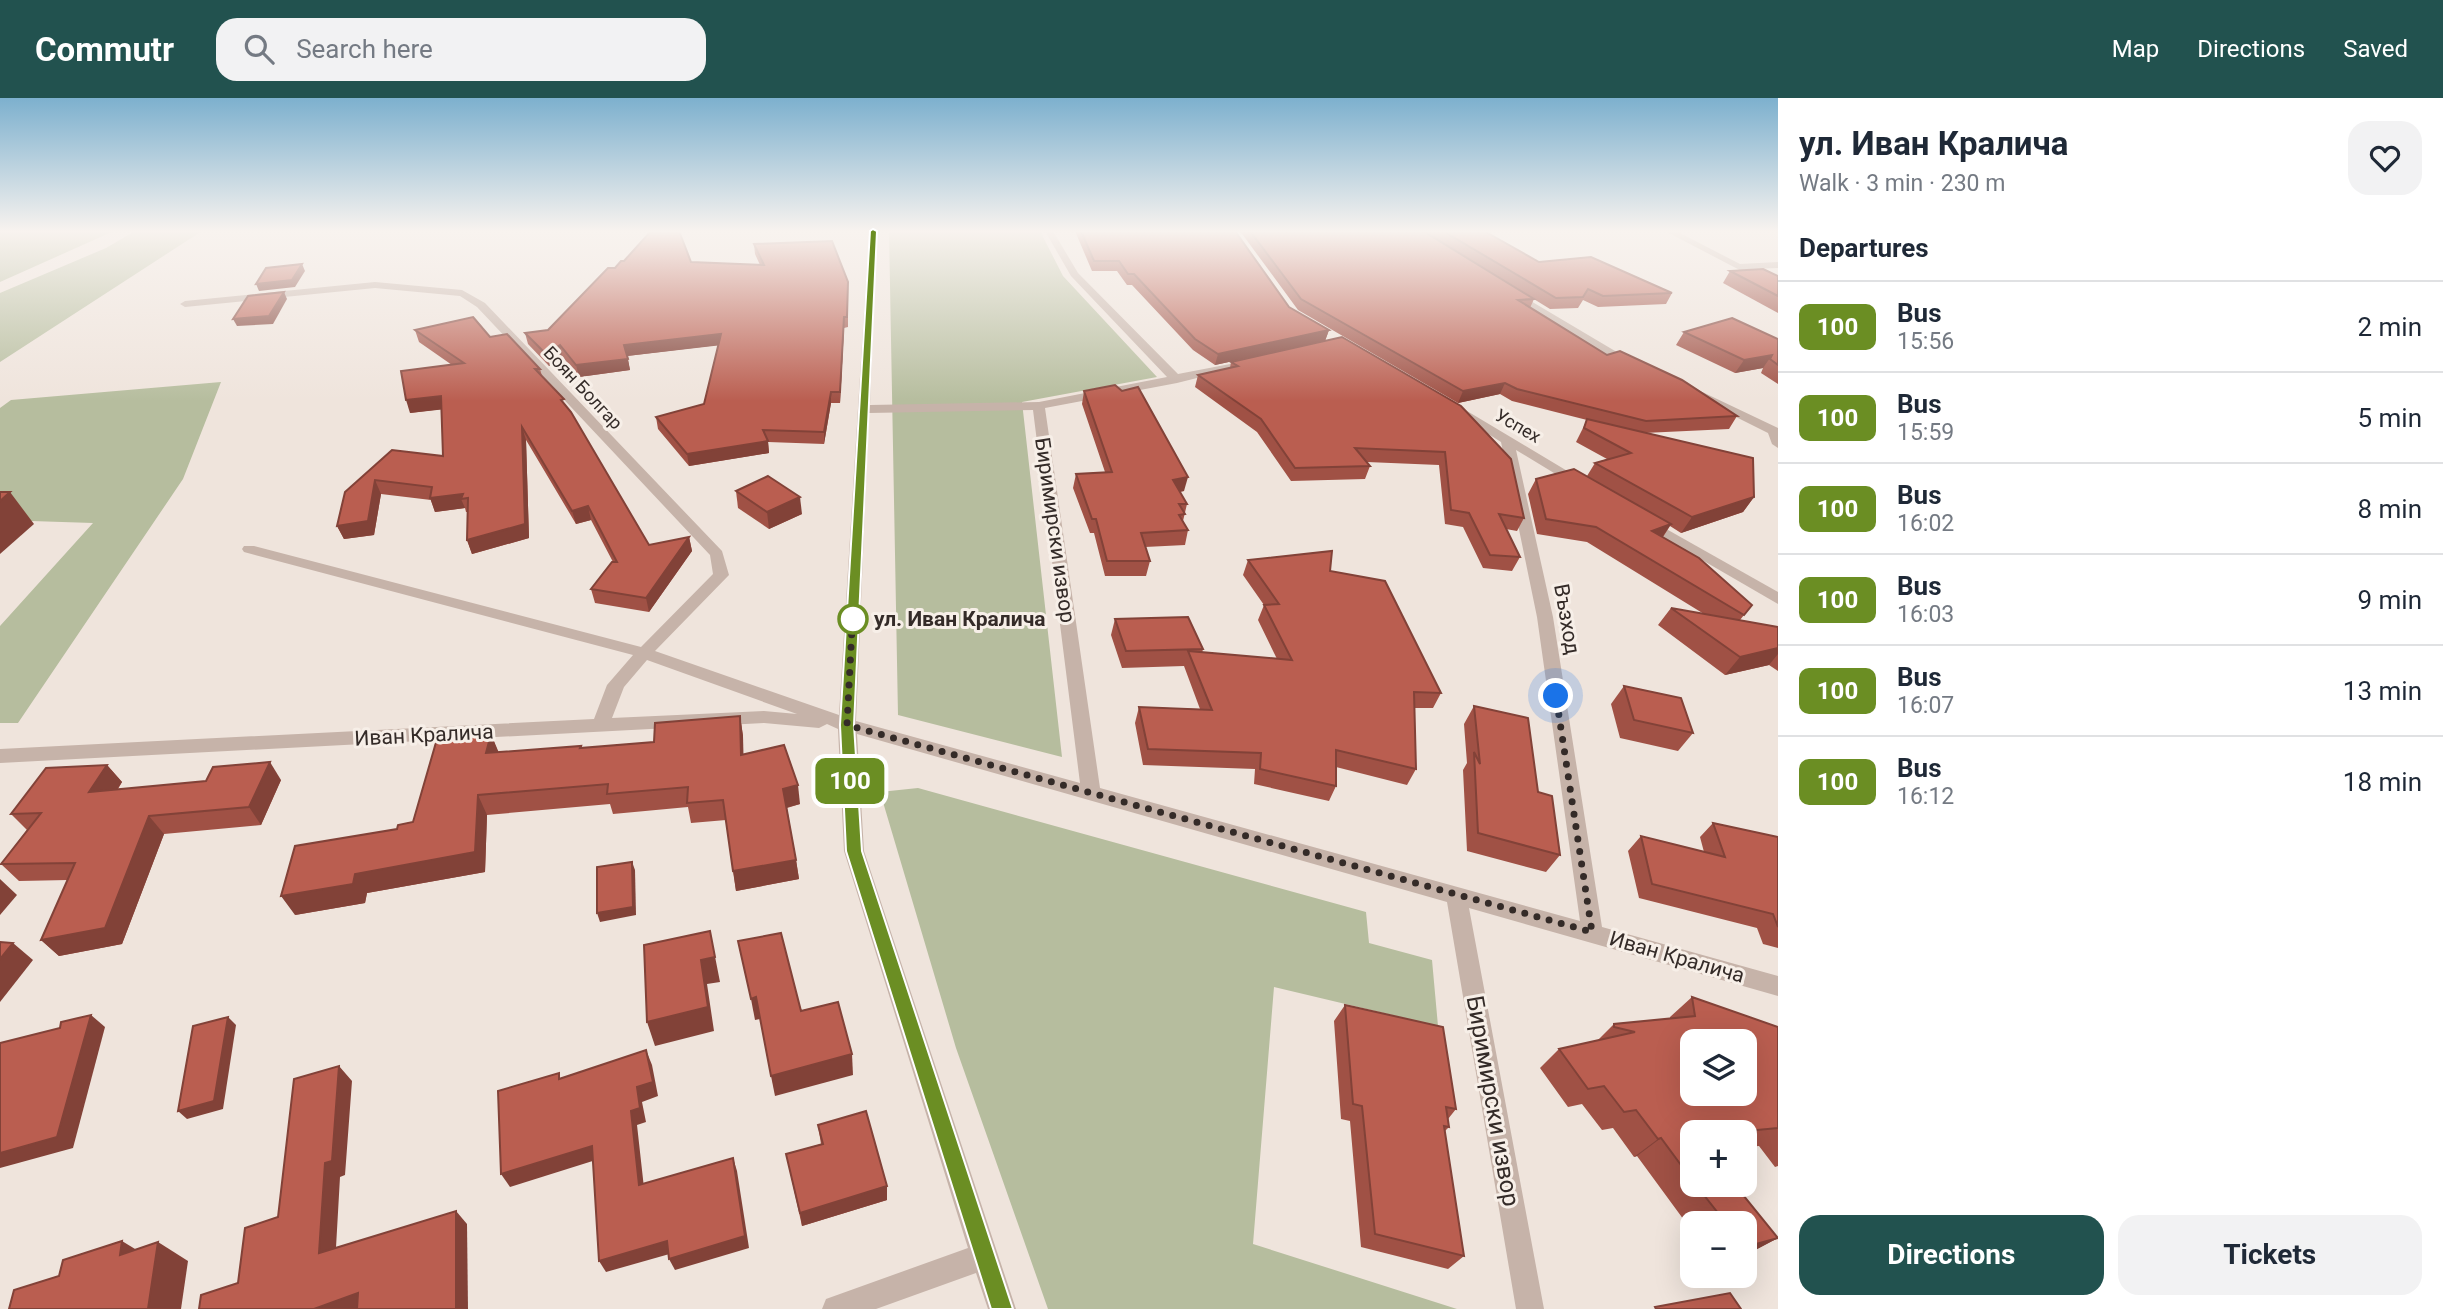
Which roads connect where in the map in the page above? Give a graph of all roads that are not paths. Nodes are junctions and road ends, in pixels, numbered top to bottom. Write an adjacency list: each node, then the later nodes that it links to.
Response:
1 (350, 288): 6 (street, Боян Болгар)
2 (402, 288): 20 (street, Боян Болгар)
3 (870, 288): 13 (street)
4 (1087, 288): 9 (street)
5 (1502, 288): 8 (street)
6 (186, 304)
7 (1259, 361): 9 (street, Биримирски извор)
8 (1638, 367)
9 (1177, 380): 12 (street, Биримирски извор)
10 (1675, 384): 15 (street)
11 (1447, 405): 14 (street, Успех)
12 (1039, 406): 13 (street); 24 (street, Биримирски извор)
13 (864, 408): 21 (street)
14 (1507, 440): 16 (street, Успех); 26 (street, Възход)
15 (1778, 444)
16 (1589, 488)
17 (1636, 516): 19 (street)
18 (249, 549): 20 (street, Иван Кралича)
19 (1778, 599)
20 (644, 653): 21 (street, Иван Кралича); 22 (street, Боян Болгар)
21 (847, 725): 22 (street, Иван Кралича); 24 (street, Иван Кралича); 28 (street)
22 (600, 726): 23 (street, Иван Кралича)
23 (0, 757)
24 (1091, 794): 25 (street, Иван Кралича)
25 (1456, 894): 26 (street, Иван Кралича); 31 (street, Биримирски извор)
26 (1592, 932): 27 (street, Иван Кралича)
27 (1778, 986)
28 (985, 1256): 29 (street); 30 (street)
29 (836, 1309)
30 (1002, 1309)
31 (1530, 1309)

